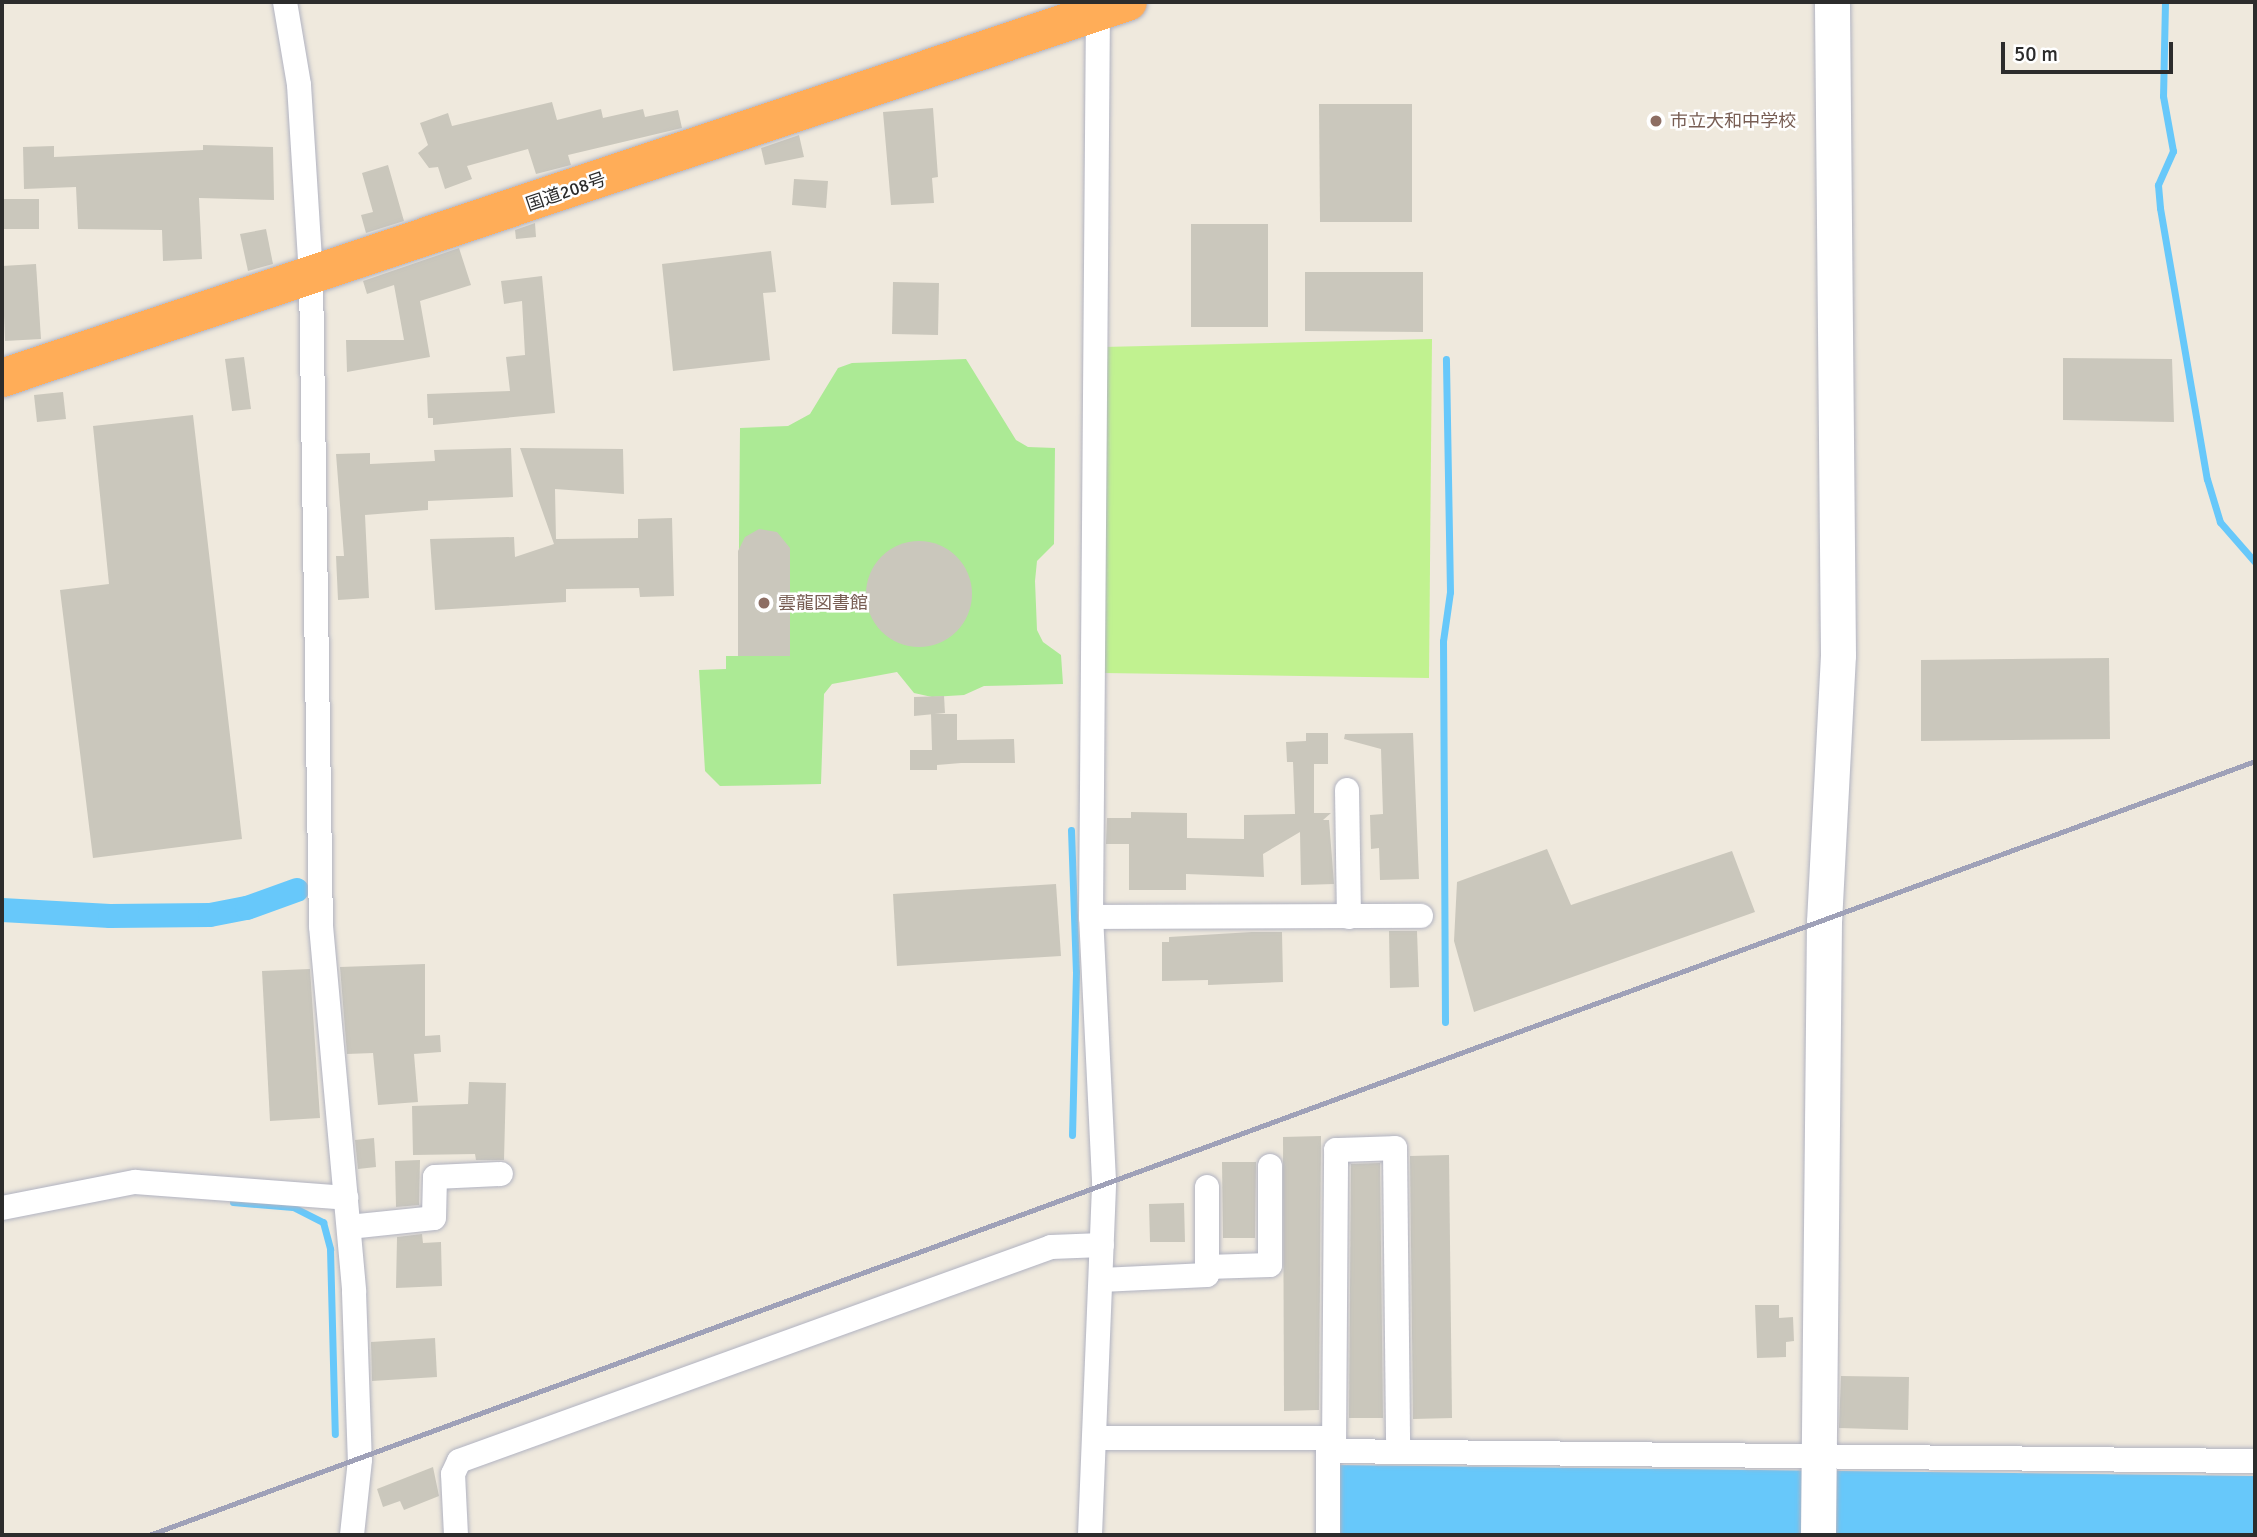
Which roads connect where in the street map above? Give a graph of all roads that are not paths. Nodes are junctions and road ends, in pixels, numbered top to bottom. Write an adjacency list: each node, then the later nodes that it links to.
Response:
1 (285, 2): 4 (street)
2 (1832, 2): 22 (street)
3 (1113, 7): 4 (highway, 国道208号); 8 (street)
4 (310, 278): 5 (highway, 国道208号); 13 (street)
5 (2, 378)
6 (1347, 790): 9 (street)
7 (1421, 916): 9 (street)
8 (1091, 917): 9 (street); 16 (street)
9 (1349, 917)
10 (1270, 1166): 17 (street)
11 (501, 1174): 15 (street)
12 (1207, 1186): 17 (street)
13 (346, 1198): 14 (street); 15 (street)
14 (2, 1208)
15 (349, 1227): 24 (street)
16 (1102, 1245): 18 (street); 25 (street)
17 (1207, 1267): 18 (street)
18 (1101, 1280): 19 (street)
19 (1096, 1438): 20 (street); 26 (street)
20 (1334, 1444): 21 (street); 21 (street); 27 (street)
21 (1398, 1452): 22 (street)
22 (1818, 1458): 23 (street); 28 (street)
23 (2255, 1461)
24 (352, 1535)
25 (456, 1535)
26 (1090, 1535)
27 (1328, 1535)
28 (1818, 1535)

